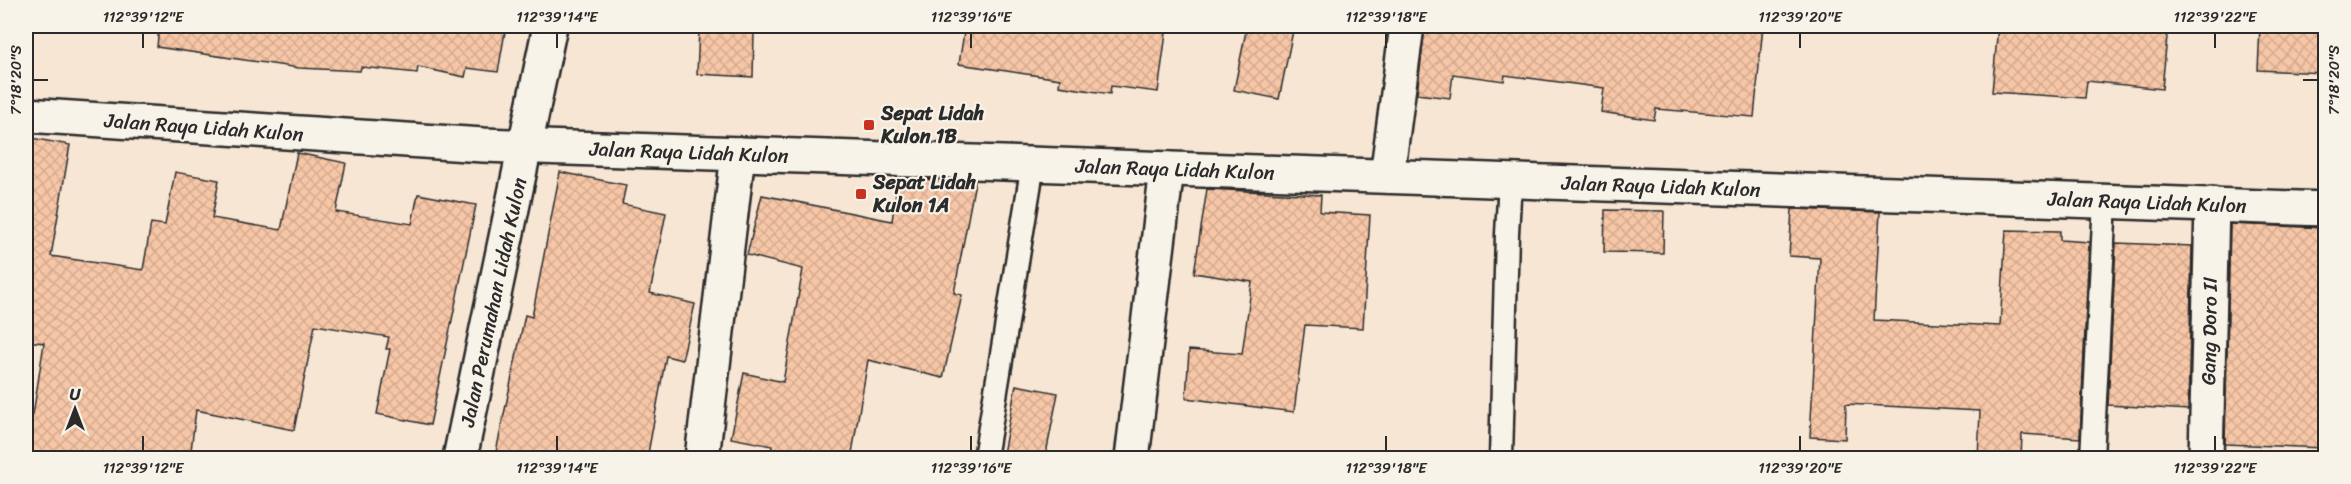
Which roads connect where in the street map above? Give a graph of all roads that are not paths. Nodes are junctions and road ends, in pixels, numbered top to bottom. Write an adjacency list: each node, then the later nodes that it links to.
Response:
1 (550, 26): 4 (main road, Jalan Perumahan Lidah Kulon)
2 (1407, 26): 8 (main road)
3 (26, 115): 4 (main road, Jalan Raya Lidah Kulon)
4 (525, 146): 5 (main road, Jalan Raya Lidah Kulon); 13 (main road, Jalan Perumahan Lidah Kulon)
5 (738, 154): 6 (main road, Jalan Raya Lidah Kulon); 14 (main road)
6 (1033, 164): 7 (main road, Jalan Raya Lidah Kulon); 15 (lane)
7 (1167, 168): 8 (main road, Jalan Raya Lidah Kulon); 16 (main road)
8 (1387, 176): 9 (main road, Jalan Raya Lidah Kulon)
9 (1510, 180): 10 (main road, Jalan Raya Lidah Kulon); 17 (lane)
10 (2105, 201): 11 (main road, Jalan Raya Lidah Kulon); 18 (lane)
11 (2212, 204): 12 (main road, Jalan Raya Lidah Kulon); 19 (main road, Gang Doro II)
12 (2325, 208)
13 (460, 459)
14 (702, 459)
15 (985, 459)
16 (1132, 459)
17 (1501, 459)
18 (2092, 459)
19 (2206, 459)

